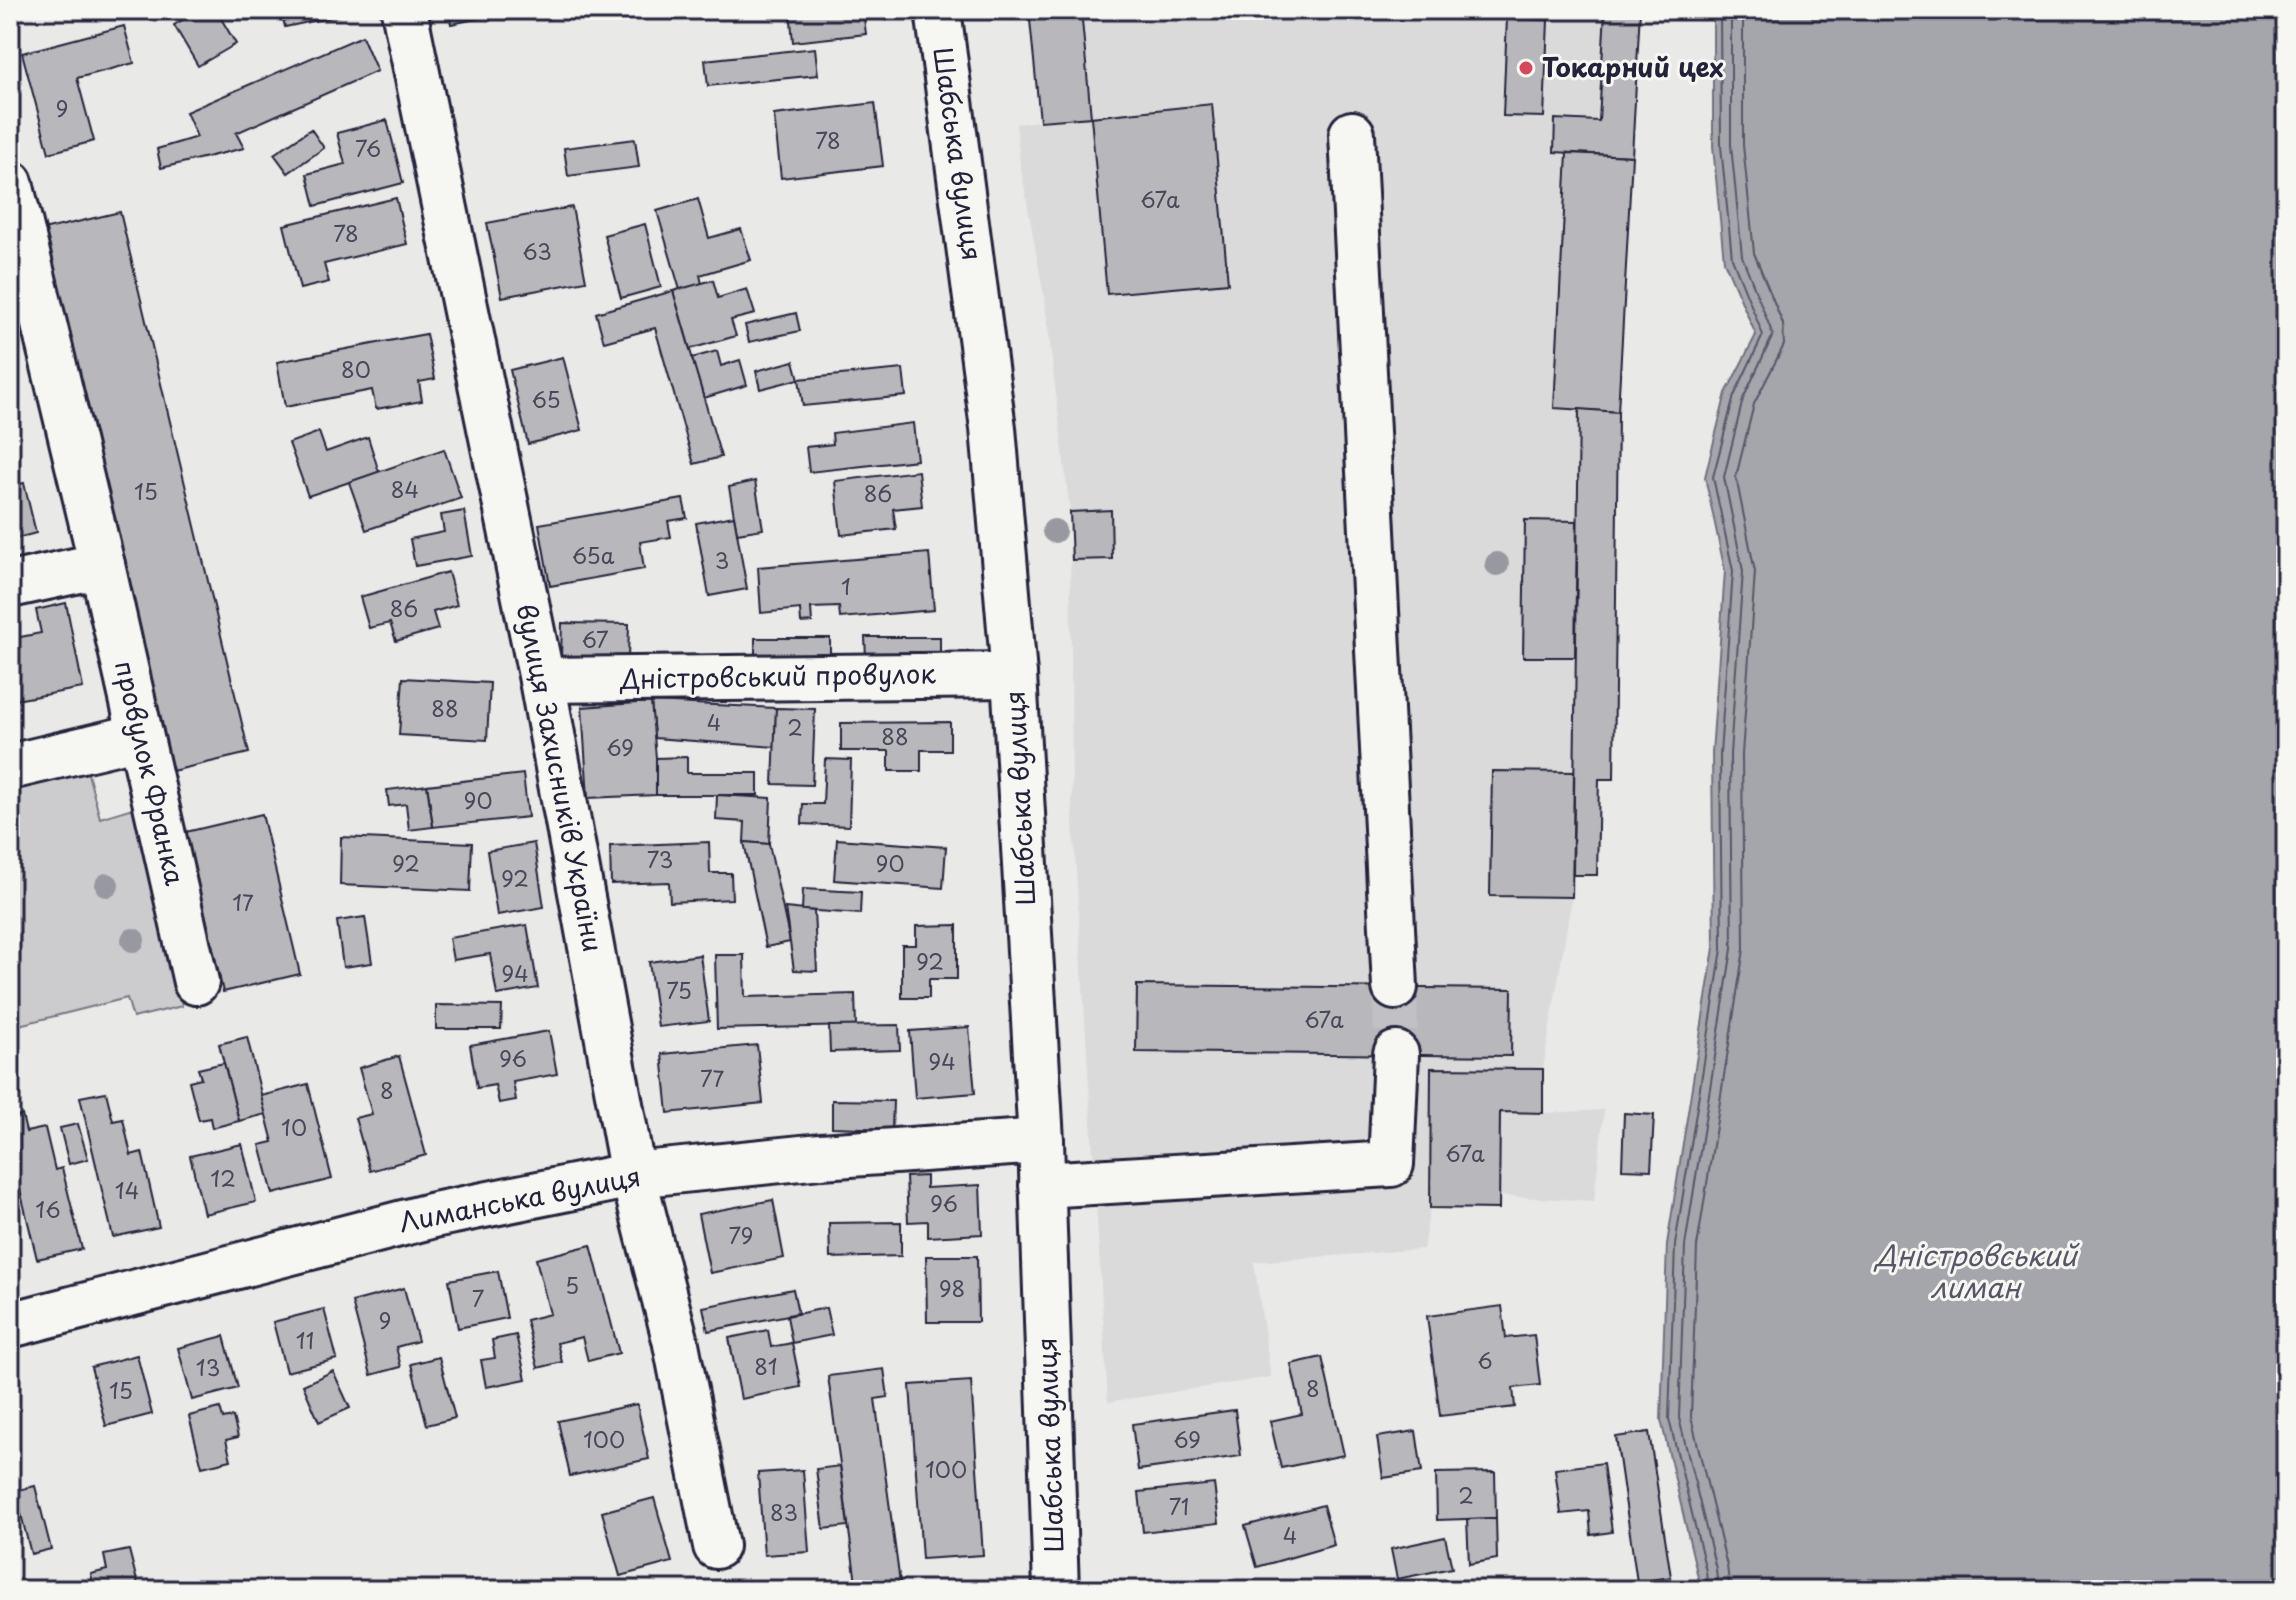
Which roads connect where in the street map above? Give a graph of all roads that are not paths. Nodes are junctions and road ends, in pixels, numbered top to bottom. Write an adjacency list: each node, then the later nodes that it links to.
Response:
1 (404, 10): 8 (street, вулиця Захисників України)
2 (938, 10): 7 (street, Шабська вулиця)
3 (1352, 134): 12 (street)
4 (10, 183): 5 (street, провулок Франка)
5 (102, 565): 6 (street); 9 (street, провулок Франка)
6 (10, 585)
7 (1014, 675): 8 (street, Дністровський провулок); 14 (street, Шабська вулиця)
8 (542, 680): 15 (street, вулиця Захисників України)
9 (140, 736): 10 (street); 11 (street, провулок Франка)
10 (10, 767)
11 (196, 982)
12 (1395, 987)
13 (1396, 1054): 16 (street)
14 (1041, 1141): 15 (street, Лиманська вулиця); 16 (street, Шабська вулиця)
15 (633, 1175): 17 (street, Лиманська вулиця); 18 (street, вулиця Захисників України)
16 (1042, 1185): 19 (street, Шабська вулиця)
17 (10, 1325)
18 (716, 1546)
19 (1056, 1590)

